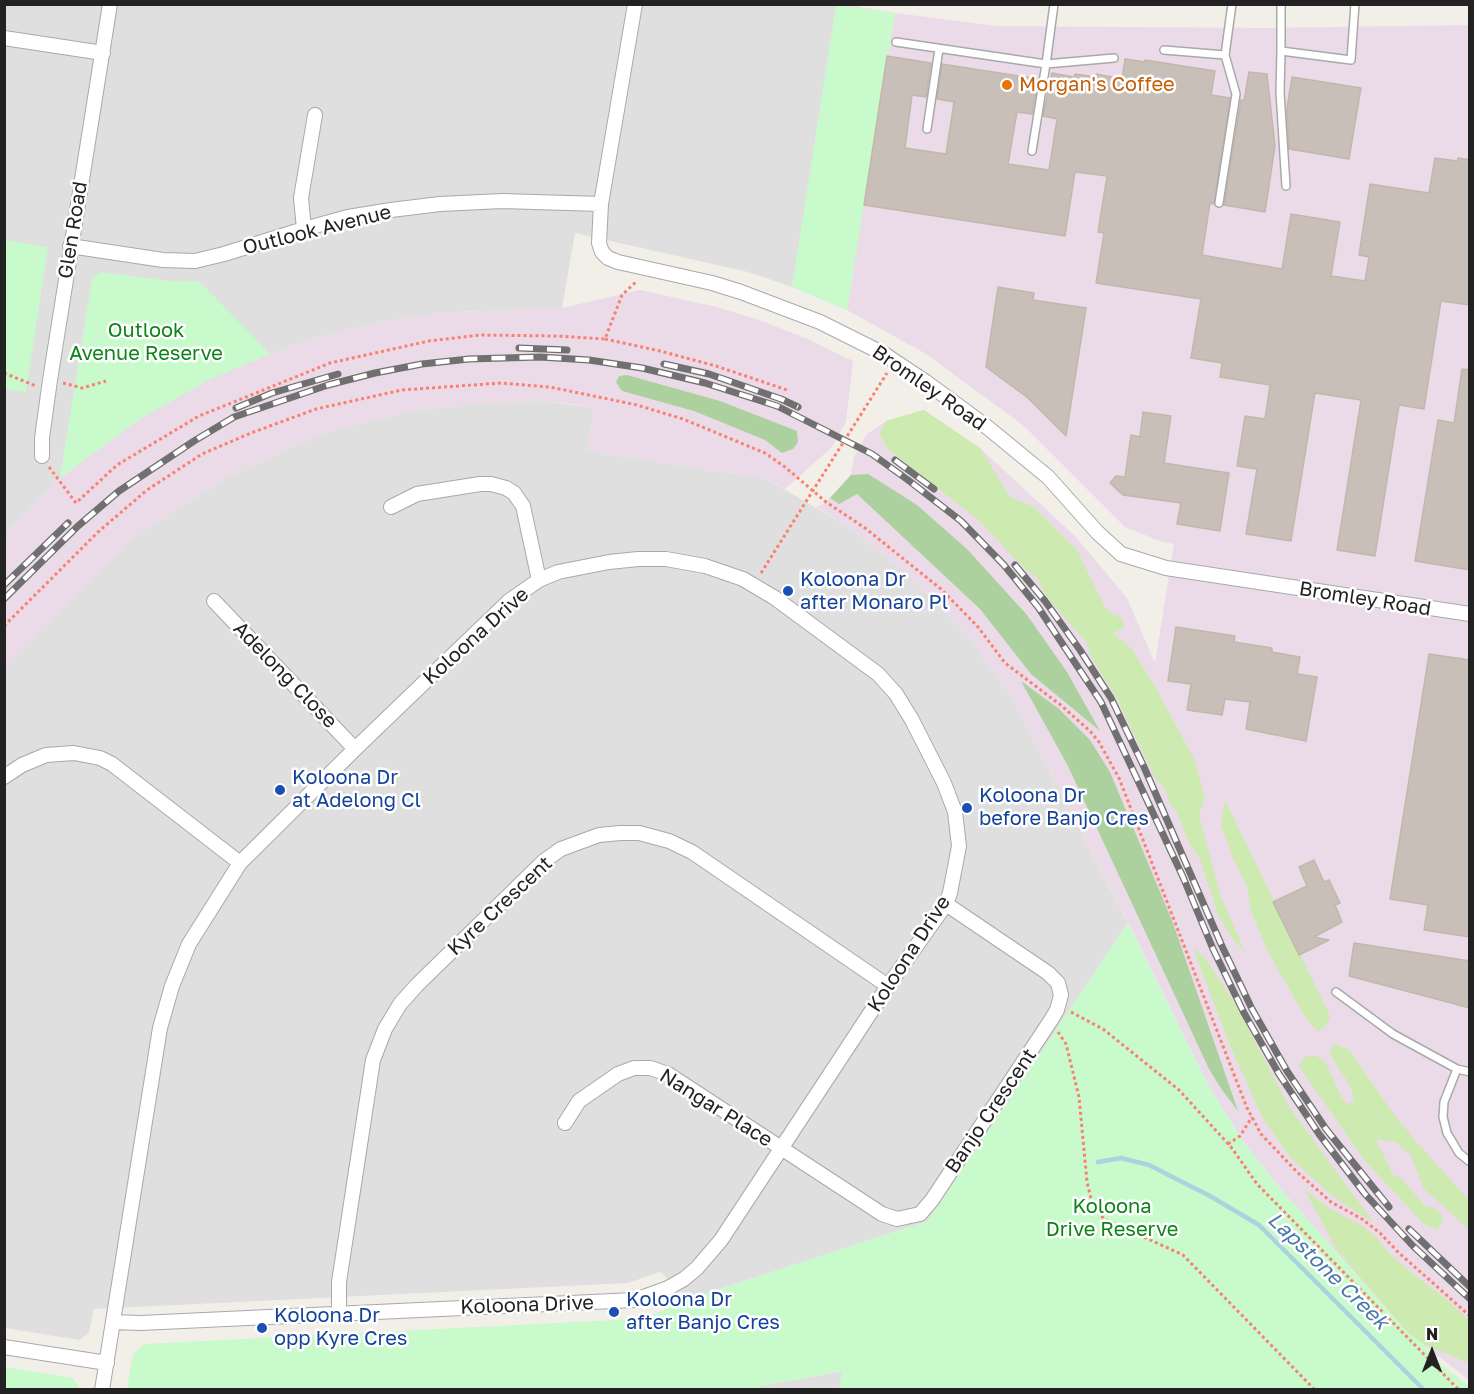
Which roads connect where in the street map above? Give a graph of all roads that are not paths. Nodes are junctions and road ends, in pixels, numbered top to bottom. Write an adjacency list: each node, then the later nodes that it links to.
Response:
1 (110, 4): 12 (street, Glen Road)
2 (635, 4): 21 (street, Bromley Road)
3 (1054, 4): 15 (lane)
4 (1232, 4): 13 (lane)
5 (1281, 4): 11 (lane)
6 (1355, 4): 11 (lane)
7 (4, 38): 12 (street)
8 (896, 42): 9 (lane)
9 (939, 49): 15 (lane); 17 (lane)
10 (1164, 50): 13 (lane)
11 (1281, 51): 19 (lane)
12 (103, 53): 23 (street, Glen Road)
13 (1225, 55): 20 (lane)
14 (1114, 58): 15 (lane)
15 (1046, 64): 18 (lane)
16 (315, 115): 22 (street)
17 (927, 129)
18 (1032, 151)
19 (1286, 186)
20 (1220, 203)
21 (601, 204): 22 (street, Outlook Avenue); 28 (street, Bromley Road)
22 (304, 229): 23 (street, Outlook Avenue)
23 (70, 246): 24 (street, Glen Road)
24 (42, 456)
25 (391, 507): 26 (street)
26 (539, 580): 29 (street, Koloona Drive); 32 (street, Koloona Drive)
27 (214, 601): 29 (street, Adelong Close)
28 (1470, 615)
29 (355, 749): 31 (street, Koloona Drive)
30 (4, 777): 31 (street)
31 (240, 863): 41 (street, Koloona Drive)
32 (946, 904): 33 (street, Koloona Drive); 38 (street, Banjo Crescent)
33 (888, 986): 38 (street, Koloona Drive); 40 (street, Kyre Crescent)
34 (1336, 992): 35 (lane)
35 (1457, 1069): 36 (lane); 39 (lane)
36 (1470, 1072)
37 (565, 1123): 38 (street, Nangar Place)
38 (780, 1149): 40 (street, Koloona Drive)
39 (1470, 1162)
40 (339, 1313): 41 (street, Koloona Drive)
41 (113, 1322): 43 (street, Koloona Drive)
42 (4, 1347): 43 (street)
43 (106, 1363): 44 (street, Koloona Drive)
44 (102, 1389)

